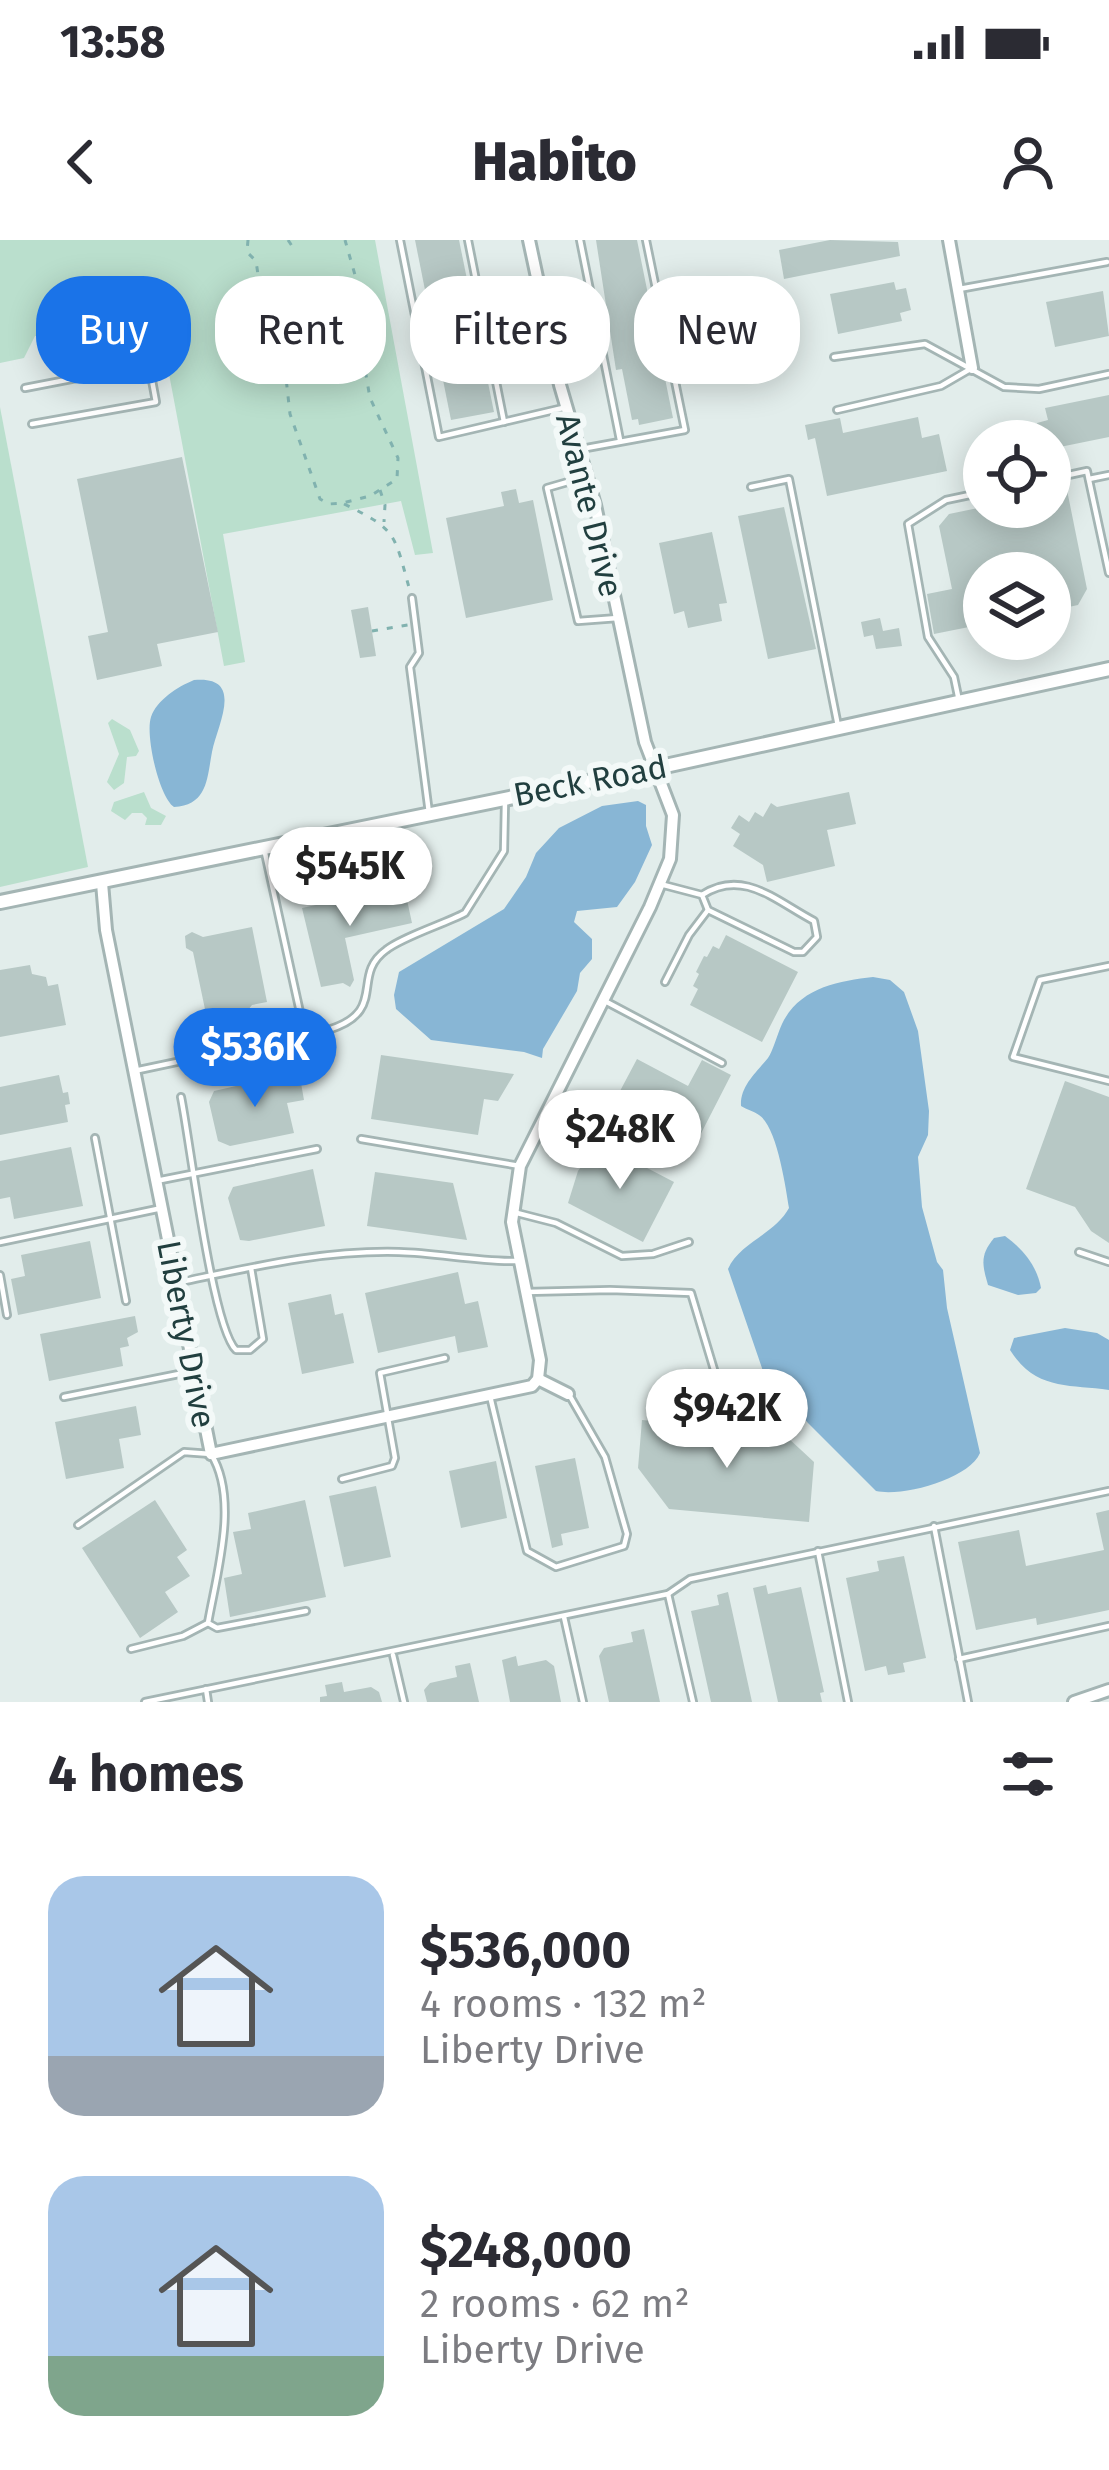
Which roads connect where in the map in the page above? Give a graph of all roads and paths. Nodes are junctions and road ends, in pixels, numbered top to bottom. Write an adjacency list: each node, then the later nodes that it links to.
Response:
1 (248, 240): 28 (path)
2 (345, 240): 26 (path)
3 (400, 240): 17 (lane)
4 (468, 240): 17 (lane)
5 (529, 240): 15 (street, Avante Drive)
6 (580, 240): 19 (lane)
7 (646, 240): 19 (lane)
8 (949, 240): 10 (street)
9 (1107, 262): 10 (lane)
10 (959, 289): 12 (street)
11 (834, 357): 12 (lane)
12 (972, 368): 13 (lane); 16 (lane)
13 (1109, 374)
14 (25, 388): 18 (lane)
15 (567, 407): 17 (lane); 20 (street, Avante Drive)
16 (837, 410)
17 (504, 422)
18 (32, 424)
19 (620, 442): 20 (lane)
20 (581, 449): 23 (street, Avante Drive)
21 (1071, 474): 24 (lane)
22 (1109, 475): 24 (lane)
23 (587, 476): 32 (street, Avante Drive); 32 (lane)
24 (1088, 479): 30 (lane)
25 (751, 487): 37 (lane)
26 (380, 490): 28 (path); 29 (path)
27 (963, 496): 36 (lane)
28 (343, 503): 29 (path)
29 (384, 524): 31 (path)
30 (1109, 573)
31 (412, 598): 33 (lane)
32 (618, 618): 38 (street, Avante Drive)
33 (416, 625): 34 (path); 40 (lane)
34 (372, 631)
35 (1109, 669): 36 (street, Beck Road)
36 (959, 701): 37 (street, Beck Road)
37 (838, 726): 38 (street, Beck Road)
38 (656, 768): 39 (street, Beck Road); 43 (street)
39 (504, 796): 40 (street, Beck Road); 50 (lane)
40 (429, 813): 41 (street, Beck Road)
41 (264, 847): 42 (street, Beck Road); 50 (lane)
42 (102, 883): 45 (street, Beck Road); 52 (street, Liberty Drive)
43 (660, 884): 44 (lane); 49 (street)
44 (702, 895): 46 (lane); 46 (lane)
45 (0, 902)
46 (708, 910): 48 (lane)
47 (1109, 966): 53 (lane)
48 (665, 982)
49 (603, 1000): 51 (lane); 58 (street)
50 (305, 1035): 52 (lane)
51 (722, 1063)
52 (134, 1071): 60 (street, Liberty Drive)
53 (1109, 1081)
54 (182, 1097): 59 (lane)
55 (94, 1138): 63 (lane)
56 (362, 1138): 58 (lane)
57 (317, 1149): 59 (lane)
58 (520, 1166): 62 (street)
59 (196, 1173): 60 (lane); 71 (lane)
60 (157, 1181): 61 (street, Liberty Drive)
61 (162, 1208): 63 (lane); 72 (street, Liberty Drive)
62 (512, 1212): 65 (lane); 67 (street)
63 (109, 1220): 64 (lane); 74 (lane)
64 (0, 1242)
65 (689, 1242)
66 (1079, 1252): 68 (lane)
67 (519, 1261): 69 (lane); 73 (street)
68 (1109, 1262)
69 (251, 1268): 71 (lane); 71 (lane)
70 (0, 1275): 75 (lane)
71 (213, 1275): 72 (lane)
72 (177, 1282): 77 (street, Liberty Drive)
73 (526, 1292): 78 (lane); 79 (street)
74 (125, 1301)
75 (8, 1315)
76 (445, 1358): 83 (lane)
77 (194, 1371): 82 (lane); 84 (street, Liberty Drive)
78 (716, 1373)
79 (538, 1379): 80 (street); 81 (street, Liberty Drive)
80 (568, 1394): 81 (lane)
81 (490, 1396): 83 (street, Liberty Drive)
82 (64, 1397)
83 (386, 1418): 84 (street, Liberty Drive); 85 (lane)
84 (211, 1454): 87 (lane); 93 (lane)
85 (342, 1479)
86 (1109, 1491): 88 (lane)
87 (78, 1525)
88 (934, 1526): 89 (lane); 97 (lane)
89 (818, 1551): 90 (lane); 105 (lane)
90 (668, 1594): 92 (lane); 104 (lane)
91 (306, 1611): 93 (lane)
92 (564, 1617): 96 (lane); 103 (lane)
93 (208, 1623): 95 (lane)
94 (1109, 1626): 97 (lane)
95 (131, 1649)
96 (393, 1654): 98 (lane); 102 (lane)
97 (959, 1659): 106 (lane)
98 (206, 1689): 100 (lane); 101 (lane)
99 (1101, 1696): 107 (street)
100 (145, 1702)
101 (208, 1702)
102 (404, 1702)
103 (584, 1702)
104 (693, 1702)
105 (848, 1702)
106 (968, 1702)
107 (1074, 1702)

